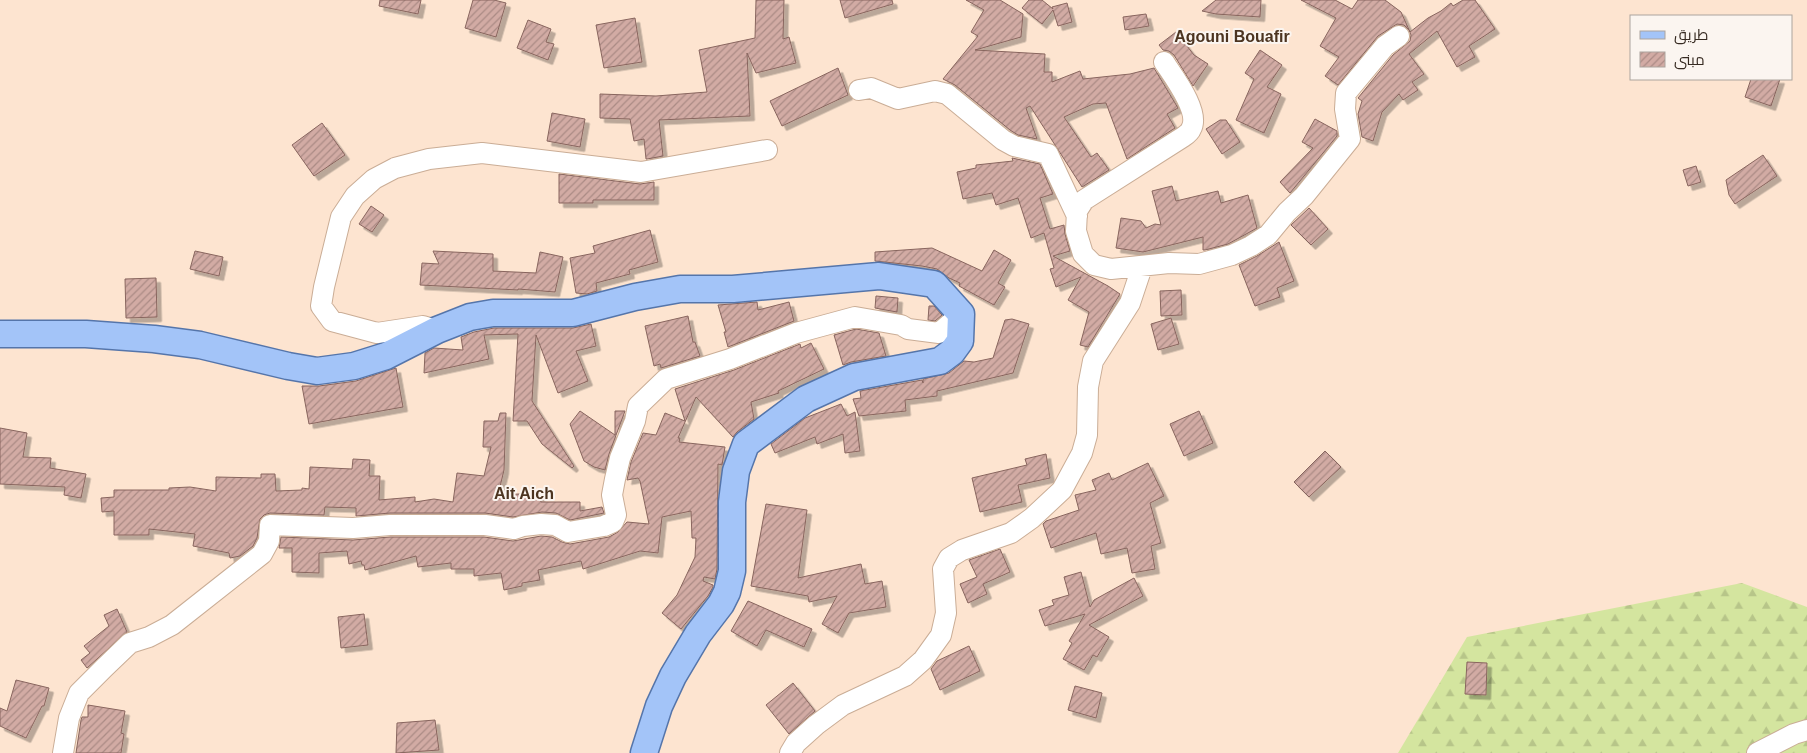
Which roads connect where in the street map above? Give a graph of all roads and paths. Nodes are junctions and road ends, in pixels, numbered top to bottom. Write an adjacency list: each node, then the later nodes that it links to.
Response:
1 (1399, 36): 6 (street)
2 (1164, 62): 5 (street)
3 (859, 90): 5 (street)
4 (767, 150): 8 (street)
5 (1077, 216): 6 (street)
6 (1142, 267): 13 (street)
7 (961, 314): 8 (main road); 11 (street); 12 (main road)
8 (437, 330): 9 (main road)
9 (0, 334)
10 (1807, 730): 14 (street)
11 (63, 753)
12 (644, 753)
13 (790, 753)
14 (1757, 753)

